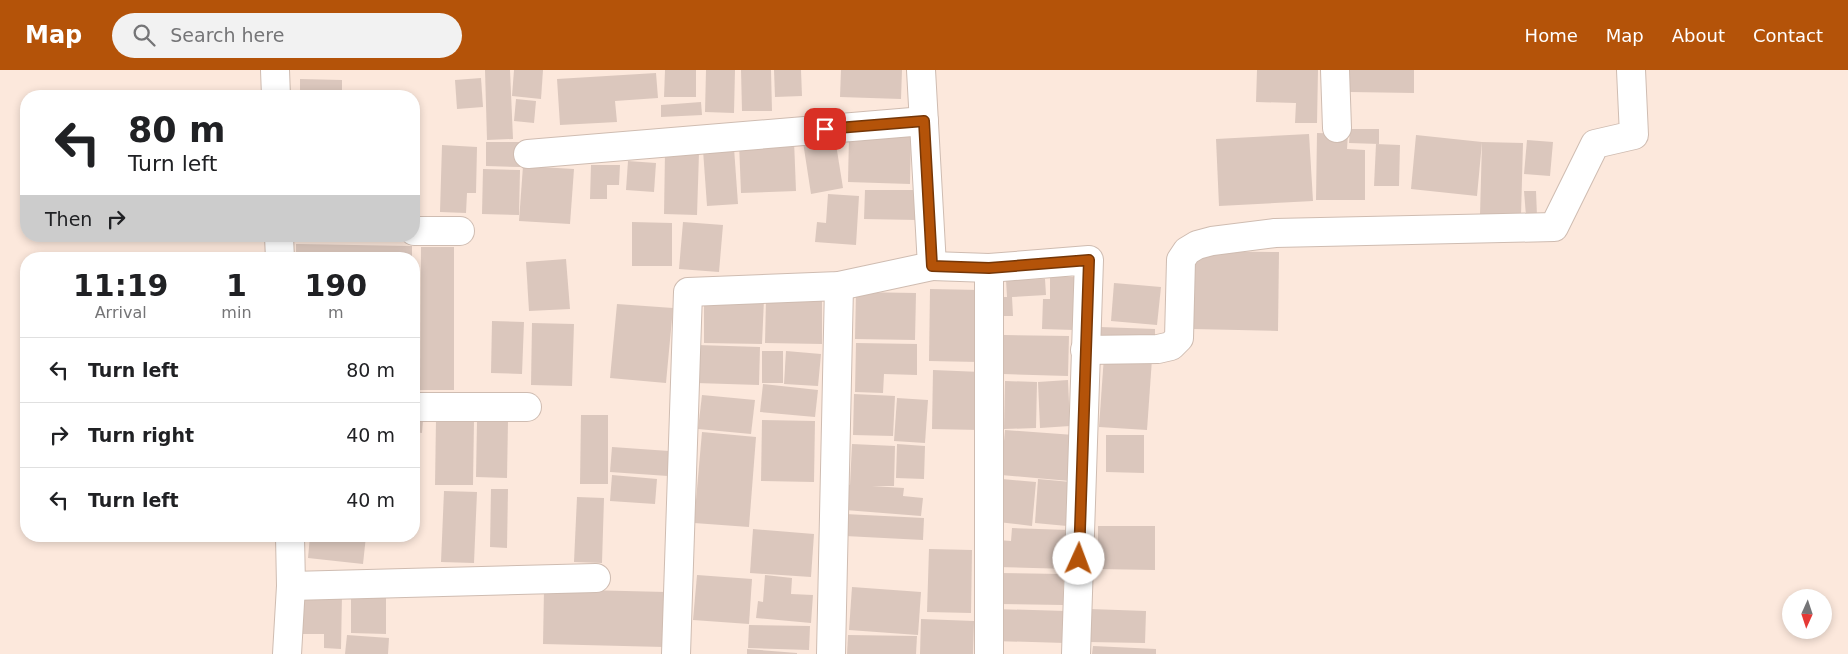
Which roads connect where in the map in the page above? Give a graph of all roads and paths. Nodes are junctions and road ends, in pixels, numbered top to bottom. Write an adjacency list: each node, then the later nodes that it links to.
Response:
1 (275, 70): 5 (street)
2 (921, 70): 6 (street)
3 (1335, 70): 7 (street)
4 (1630, 70): 14 (street)
5 (276, 90)
6 (924, 121): 8 (street); 11 (street)
7 (1337, 128)
8 (528, 154)
9 (420, 231): 10 (street)
10 (460, 231)
11 (932, 266): 12 (street); 13 (street)
12 (989, 268): 14 (street); 23 (street)
13 (839, 286): 21 (street); 22 (street)
14 (1085, 350): 24 (street)
15 (420, 407): 16 (street)
16 (527, 407)
17 (290, 542): 19 (street)
18 (596, 578): 19 (street)
19 (291, 586): 20 (street)
20 (287, 654)
21 (676, 654)
22 (831, 654)
23 (989, 654)
24 (1076, 654)

